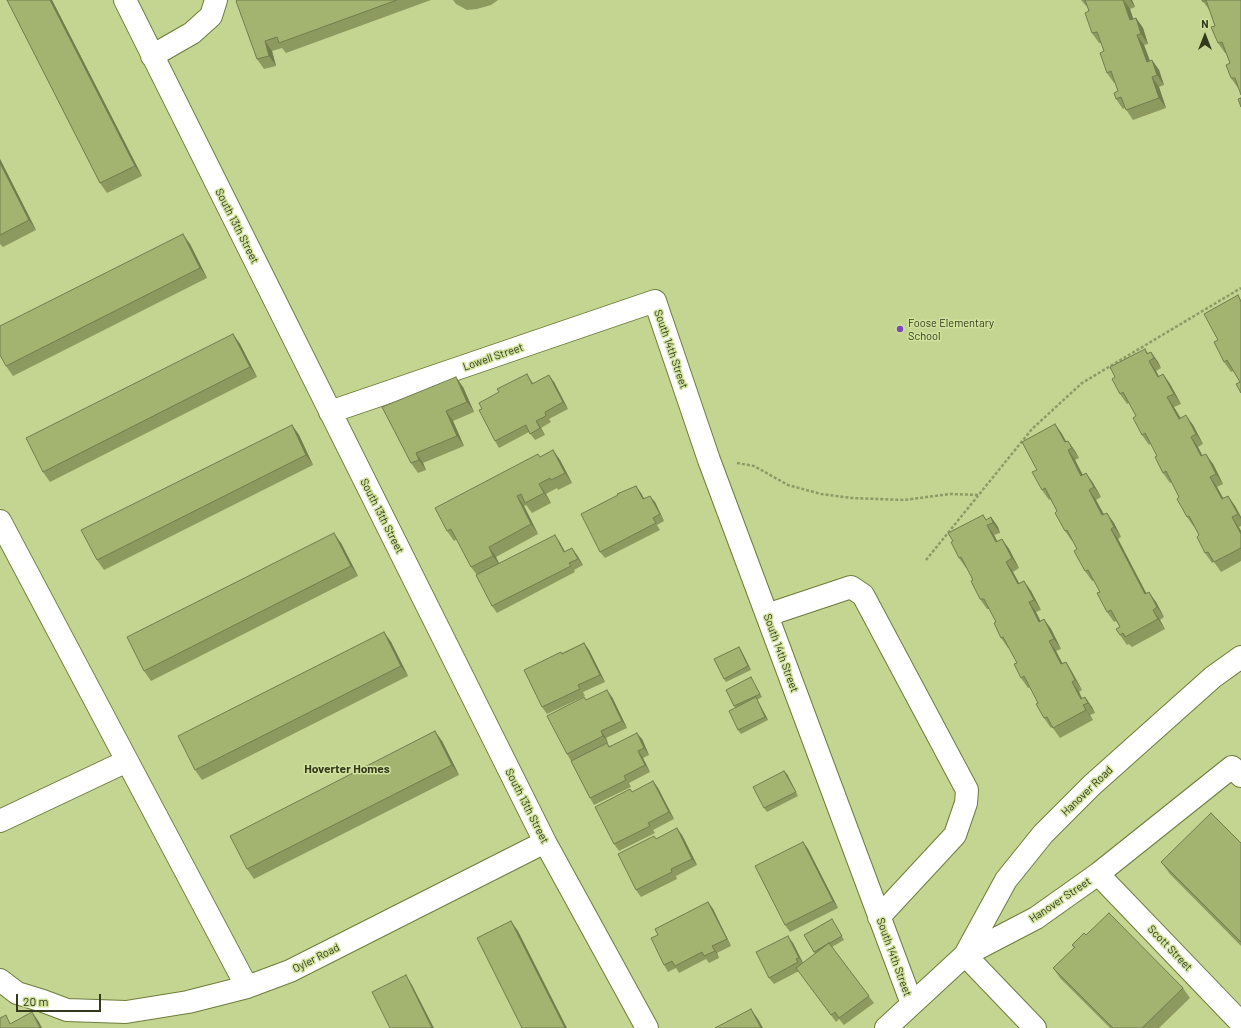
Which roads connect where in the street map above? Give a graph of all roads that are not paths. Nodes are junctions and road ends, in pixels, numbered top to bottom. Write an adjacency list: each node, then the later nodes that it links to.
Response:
1 (125, 0): 3 (street, South 13th Street)
2 (216, 0): 3 (street)
3 (152, 56): 5 (street, South 13th Street)
4 (655, 301): 5 (street, Lowell Street); 7 (street, South 14th Street)
5 (330, 412): 12 (street, South 13th Street)
6 (0, 521): 9 (street)
7 (767, 615): 14 (street, South 14th Street); 14 (street)
8 (1241, 656): 15 (street, Hanover Road)
9 (127, 761): 11 (street); 17 (street)
10 (1237, 771): 13 (street, Hanover Street)
11 (0, 821)
12 (545, 842): 17 (street, Oyler Road); 20 (street, South 13th Street)
13 (1098, 874): 15 (street, Hanover Street); 19 (street, Scott Street)
14 (879, 917): 18 (street, South 14th Street)
15 (965, 955): 18 (street, Hanover Street); 22 (street)
16 (0, 980): 17 (street, Oyler Road)
17 (248, 987)
18 (912, 1004): 21 (street, Hanover Street)
19 (1241, 1023)
20 (647, 1028)
21 (886, 1028)
22 (1035, 1028)

